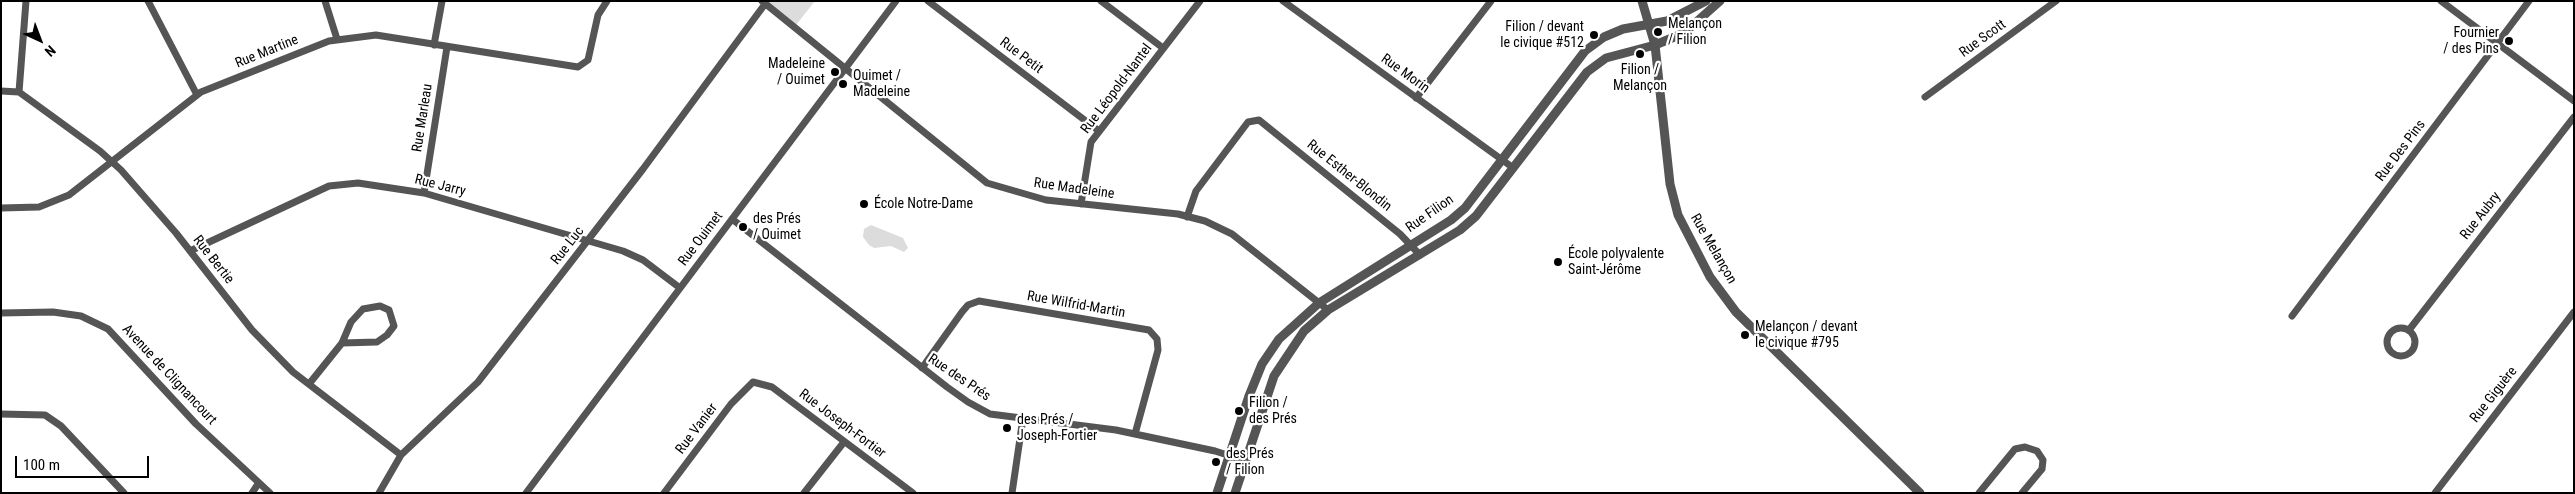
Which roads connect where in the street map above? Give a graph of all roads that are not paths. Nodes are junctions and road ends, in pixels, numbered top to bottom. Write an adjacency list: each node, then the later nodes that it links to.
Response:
1 (26, 1): 28 (street)
2 (148, 1): 29 (street)
3 (324, 1): 20 (street)
4 (442, 1): 22 (street)
5 (607, 1): 24 (street, Rue Martine)
6 (896, 1): 26 (street, Rue Ouimet)
7 (928, 1): 34 (street, Rue Petit)
8 (1101, 1): 25 (street)
9 (1200, 1): 25 (street, Rue Léopold-Nantel)
10 (1283, 1): 31 (street, Rue Morin)
11 (1491, 1): 31 (street)
12 (1642, 1): 19 (street, Rue Melançon)
13 (1706, 1): 19 (street, Rue Filion)
14 (1720, 1): 23 (street, Rue Filion)
15 (2056, 1): 30 (street, Rue Scott)
16 (2441, 1): 21 (street)
17 (2529, 1): 21 (street, Rue Des Pins)
18 (764, 3): 26 (street, Rue Madeleine); 43 (street, Rue Luc)
19 (1650, 24): 23 (street, Rue Melançon); 35 (street, Rue Filion)
20 (338, 39): 22 (street, Rue Martine); 29 (street, Rue Martine)
21 (2497, 44): 32 (street); 52 (street, Rue Des Pins)
22 (434, 45): 24 (street, Rue Martine)
23 (1655, 46): 37 (street, Rue Filion); 80 (street, Rue Melançon)
24 (447, 47): 38 (street, Rue Marleau)
25 (1163, 48): 34 (street, Rue Léopold-Nantel)
26 (845, 69): 39 (street, Rue Madeleine); 42 (street, Rue Ouimet)
27 (1, 91): 28 (street)
28 (19, 92): 36 (street, Rue Bertie)
29 (197, 95): 36 (street, Rue Martine)
30 (1925, 97)
31 (1416, 98): 35 (street, Rue Morin)
32 (2574, 101)
33 (2574, 117): 53 (street, Rue Aubry)
34 (1099, 131): 39 (street, Rue Léopold-Nantel)
35 (1502, 160): 37 (street, Rue Morin); 44 (street, Rue Filion)
36 (112, 162): 40 (street, Rue Martine); 45 (street, Rue Bertie)
37 (1512, 168): 46 (street, Rue Filion)
38 (424, 193): 43 (street, Rue Jarry); 45 (street, Rue Jarry)
39 (1080, 204): 41 (street, Rue Madeleine)
40 (1, 208)
41 (1187, 217): 44 (street, Rue Esther-Blondin); 48 (street, Rue Madeleine)
42 (732, 219): 47 (street, Rue Ouimet); 56 (street, Rue des Prés)
43 (588, 242): 47 (street, Rue Jarry); 64 (street, Rue Luc)
44 (1410, 245): 46 (street, Rue Esther-Blondin); 48 (street, Rue Filion)
45 (190, 251): 59 (street, Rue Bertie)
46 (1420, 255): 49 (street, Rue Filion)
47 (680, 288): 73 (street, Rue Ouimet)
48 (1319, 303): 49 (street, Rue Madeleine); 55 (street, Rue Filion)
49 (1328, 310): 57 (street, Rue Filion)
50 (2574, 312): 82 (street, Rue Giguère)
51 (1, 313): 67 (street, Avenue de Clignancourt)
52 (2292, 316)
53 (2409, 330): 53 (street)
54 (342, 343): 54 (street); 59 (street)
55 (1261, 367): 57 (street); 65 (street, Rue Filion)
56 (922, 368): 61 (street, Rue des Prés); 62 (street, Rue Wilfrid-Martin)
57 (1274, 376): 66 (street, Rue Filion)
58 (753, 382): 63 (street, Rue Joseph-Fortier); 74 (street, Rue Vanier)
59 (309, 384): 64 (street, Rue Bertie)
60 (1, 414): 69 (street)
61 (1023, 418): 62 (street, Rue des Prés); 77 (street)
62 (1135, 434): 65 (street, Rue des Prés)
63 (844, 442): 75 (street); 76 (street, Rue Joseph-Fortier)
64 (401, 455): 72 (street, Rue Luc)
65 (1229, 456): 66 (street, Rue des Prés); 78 (street, Rue Filion)
66 (1246, 461): 79 (street, Rue Filion)
67 (258, 484): 70 (street); 71 (street, Avenue de Clignancourt)
68 (1981, 492): 81 (street)
69 (124, 493)
70 (252, 493)
71 (270, 493)
72 (379, 493)
73 (526, 493)
74 (664, 493)
75 (804, 493)
76 (913, 493)
77 (1012, 493)
78 (1217, 493)
79 (1235, 493)
80 (1920, 493)
81 (2022, 493)
82 (2435, 493)

